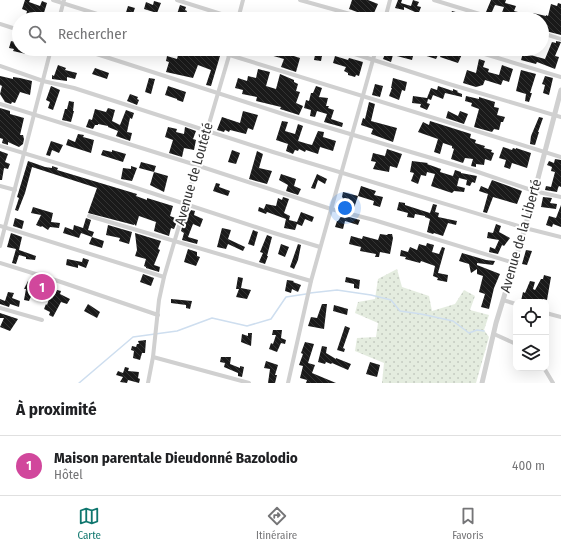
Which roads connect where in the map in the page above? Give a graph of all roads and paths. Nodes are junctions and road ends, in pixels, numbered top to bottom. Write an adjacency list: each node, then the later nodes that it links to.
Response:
1 (53, 0): 7 (street)
2 (177, 0): 11 (street)
3 (243, 0): 12 (street)
4 (300, 0): 8 (street)
5 (390, 0): 14 (street)
6 (434, 0): 15 (street)
7 (64, 2): 9 (street); 10 (street)
8 (314, 2): 13 (street)
9 (61, 12)
10 (93, 12)
11 (216, 12)
12 (240, 12)
13 (346, 12)
14 (387, 12)
15 (473, 12)
16 (0, 24): 17 (street)
17 (12, 28)
18 (549, 35): 19 (street)
19 (561, 39)
20 (49, 56): 30 (street)
21 (102, 56): 32 (street)
22 (229, 56): 32 (street, Avenue de Loutété)
23 (232, 56): 33 (street)
24 (362, 56): 27 (street)
25 (374, 56): 27 (street)
26 (491, 56): 29 (street)
27 (373, 59): 33 (street); 36 (street)
28 (0, 66): 30 (street)
29 (561, 77)
30 (43, 81): 35 (street); 38 (street)
31 (561, 90): 36 (street, Avenue de la Liberté)
32 (218, 93): 38 (street, Avenue de Loutété); 39 (street)
33 (363, 96): 39 (street); 41 (street)
34 (0, 104): 35 (street)
35 (34, 115): 42 (street); 44 (street)
36 (554, 115): 37 (street); 41 (street, Avenue de la Liberté)
37 (561, 117)
38 (206, 130): 44 (street, Avenue de Loutété); 45 (street)
39 (351, 134): 45 (street); 48 (street)
40 (0, 146): 42 (street)
41 (544, 151): 43 (street); 48 (street, Avenue de la Liberté)
42 (23, 153): 47 (street); 50 (street)
43 (561, 157)
44 (196, 165): 50 (street, Avenue de Loutété); 51 (street)
45 (341, 172): 51 (street); 55 (street)
46 (0, 186): 47 (street)
47 (15, 190): 54 (street)
48 (534, 191): 49 (street); 55 (street, Avenue de la Liberté)
49 (561, 197)
50 (185, 204): 57 (street, Avenue de Loutété); 59 (street)
51 (331, 209): 59 (street); 61 (street)
52 (89, 216): 57 (street)
53 (0, 226): 54 (street)
54 (5, 228): 58 (street); 62 (street)
55 (525, 228): 56 (street); 61 (street, Avenue de la Liberté)
56 (561, 237)
57 (175, 242): 62 (street, Avenue de Loutété); 63 (street)
58 (0, 246)
59 (320, 246): 63 (street)
60 (0, 263): 68 (street)
61 (514, 263): 64 (street, Avenue de la Liberté)
62 (164, 276): 68 (street, Avenue de Loutété)
63 (311, 281): 77 (street)
64 (503, 300): 65 (street); 71 (street, Avenue de la Liberté)
65 (513, 303)
66 (0, 308): 70 (street)
67 (549, 314): 69 (street)
68 (158, 315): 73 (street, Avenue de Loutété)
69 (561, 317)
70 (42, 320)
71 (494, 334): 72 (street); 78 (street, Avenue de la Liberté)
72 (513, 343)
73 (153, 357): 75 (street, Avenue de Loutété); 76 (street)
74 (546, 371): 79 (street)
75 (148, 383)
76 (249, 383)
77 (288, 383)
78 (482, 383)
79 (553, 383)

